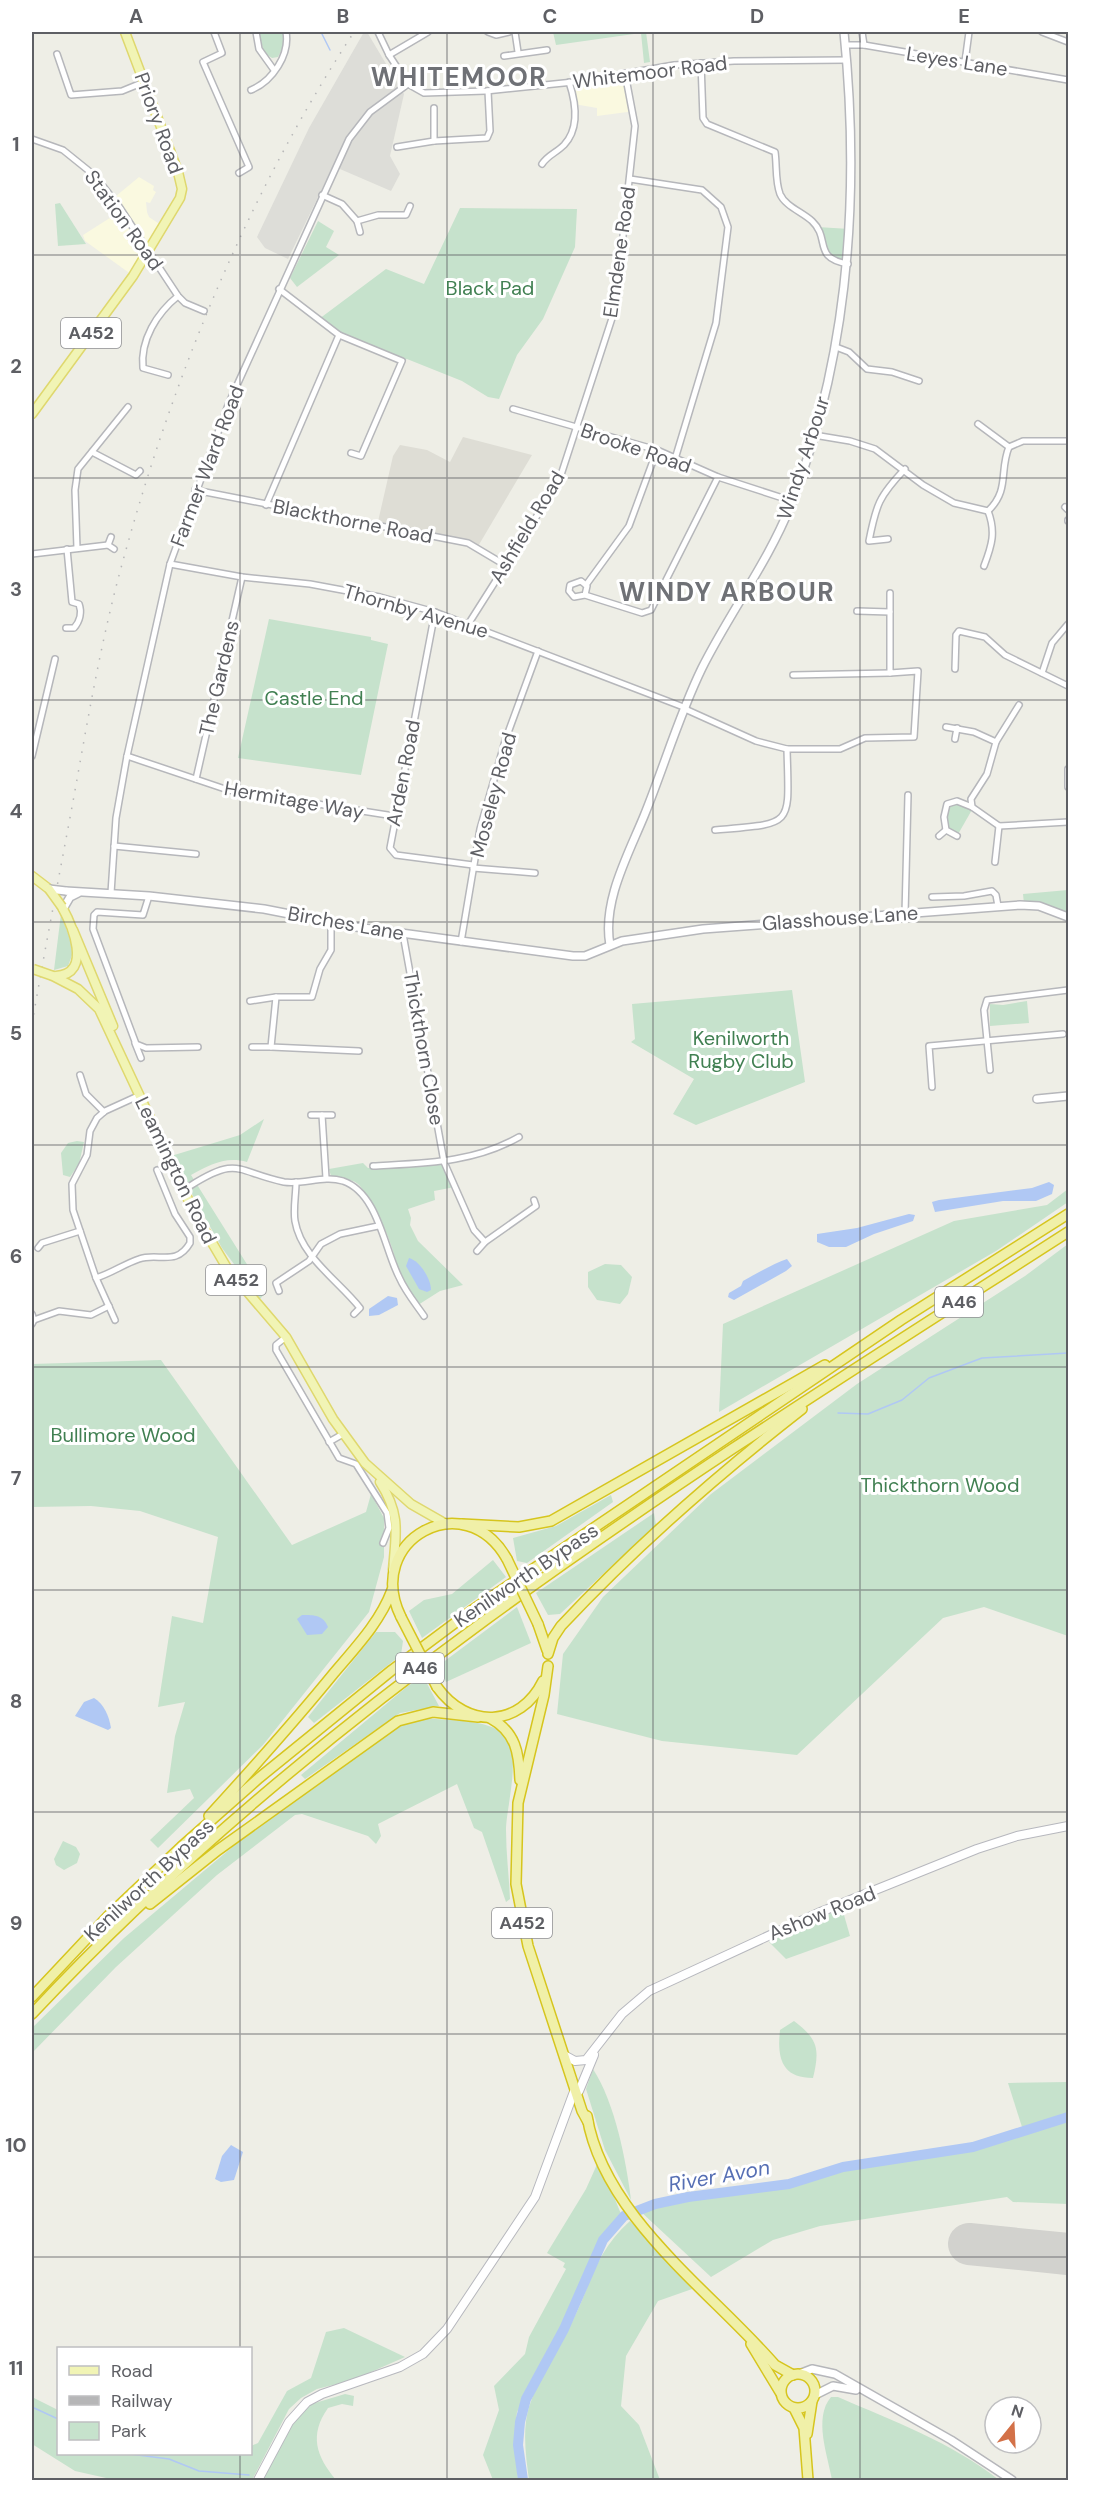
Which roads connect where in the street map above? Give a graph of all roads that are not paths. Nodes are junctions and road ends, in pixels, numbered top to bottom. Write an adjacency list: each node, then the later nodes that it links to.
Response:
1 (125, 32): 29 (main road, Priory Road / A452)
2 (214, 32): 39 (street)
3 (256, 32): 26 (street)
4 (286, 32): 26 (street)
5 (378, 32): 21 (street)
6 (428, 32): 14 (street)
7 (488, 32): 8 (street)
8 (509, 32)
9 (515, 32): 19 (street)
10 (844, 32): 16 (street, Windy Arbour)
11 (862, 32): 17 (street)
12 (969, 32): 24 (street)
13 (1042, 32): 15 (street)
14 (420, 33): 21 (street)
15 (1068, 42)
16 (846, 45): 17 (street, Leyes Lane); 23 (street, Windy Arbour)
17 (864, 45): 24 (street, Leyes Lane)
18 (547, 50): 19 (street)
19 (518, 52): 22 (street)
20 (57, 54): 29 (street)
21 (389, 55): 31 (street)
22 (504, 56)
23 (847, 60): 25 (street, Whitemoor Road); 46 (street, Windy Arbour)
24 (965, 62): 28 (street, Leyes Lane)
25 (701, 63): 27 (street, Whitemoor Road); 46 (street)
26 (274, 70): 32 (street)
27 (625, 73): 30 (street, Whitemoor Road); 40 (street, Elmdene Road)
28 (1068, 80)
29 (144, 82): 45 (main road, Priory Road / A452)
30 (569, 82): 33 (street, Whitemoor Road); 38 (street)
31 (408, 84): 33 (street, Whitemoor Road); 41 (street, Farmer Ward Road)
32 (251, 90)
33 (488, 91): 36 (street)
34 (434, 108): 36 (street)
35 (32, 139): 45 (street, Station Road)
36 (434, 141): 37 (street)
37 (398, 147)
38 (542, 164)
39 (239, 173)
40 (630, 179): 58 (street, Elmdene Road); 65 (street)
41 (322, 195): 43 (street); 47 (street, Farmer Ward Road)
42 (410, 206): 43 (street)
43 (357, 221): 44 (street)
44 (360, 232)
45 (149, 251): 48 (street, Station Road); 56 (main road, A452)
46 (848, 264): 51 (street, Windy Arbour)
47 (279, 289): 50 (street); 69 (street, Farmer Ward Road)
48 (178, 296): 49 (street); 52 (street)
49 (204, 311)
50 (339, 335): 64 (street); 71 (street)
51 (836, 347): 53 (street); 59 (street, Windy Arbour)
52 (168, 375)
53 (919, 381)
54 (128, 407): 63 (street)
55 (513, 409): 58 (street, Brooke Road)
56 (32, 414)
57 (978, 424): 61 (street)
58 (578, 428): 62 (street, Brooke Road); 81 (street, Ashfield Road)
59 (814, 435): 66 (street); 70 (street, Windy Arbour)
60 (1068, 441): 61 (street)
61 (1009, 447): 72 (street)
62 (657, 450): 65 (street, Brooke Road); 84 (street)
63 (92, 452): 67 (street); 76 (street)
64 (351, 453)
65 (675, 459): 68 (street, Brooke Road)
66 (905, 469): 72 (street); 74 (street)
67 (140, 471)
68 (718, 477): 70 (street, Brooke Road); 86 (street)
69 (195, 490): 71 (street, Blackthorne Road); 80 (street, Farmer Ward Road)
70 (792, 501): 101 (street, Windy Arbour)
71 (266, 505): 81 (street, Blackthorne Road)
72 (988, 511): 82 (street)
73 (111, 537): 75 (street)
74 (888, 539)
75 (108, 545): 76 (street); 78 (street)
76 (77, 548): 77 (street)
77 (67, 549): 79 (street); 92 (street)
78 (114, 549)
79 (32, 554)
80 (170, 564): 83 (street, Thornby Avenue); 108 (street, Farmer Ward Road)
81 (505, 565): 90 (street, Ashfield Road)
82 (984, 566)
83 (242, 577): 88 (street, Thornby Avenue); 110 (street, The Gardens)
84 (586, 585): 86 (street); 86 (street)
85 (890, 593): 89 (street)
86 (585, 595)
87 (857, 611): 89 (street)
88 (435, 612): 90 (street, Thornby Avenue); 114 (street, Arden Road)
89 (890, 612): 96 (street)
90 (469, 623): 93 (street, Thornby Avenue)
91 (1068, 624): 97 (street)
92 (66, 628)
93 (538, 651): 101 (street, Thornby Avenue); 124 (street, Moseley Road)
94 (55, 660): 107 (street)
95 (955, 669): 97 (street)
96 (890, 673): 98 (street); 106 (street, Thornby Avenue)
97 (1042, 673): 99 (street)
98 (794, 675)
99 (1068, 686)
100 (1019, 705): 105 (street)
101 (685, 708): 106 (street, Thornby Avenue); 140 (street, Windy Arbour)
102 (946, 727): 103 (street)
103 (957, 728): 104 (street); 105 (street)
104 (955, 739)
105 (996, 742): 113 (street)
106 (787, 749): 117 (street)
107 (32, 756)
108 (127, 756): 110 (street, Hermitage Way); 121 (street, Farmer Ward Road)
109 (1068, 769): 111 (street)
110 (196, 779): 114 (street, Hermitage Way)
111 (1068, 787)
112 (908, 795): 134 (street)
113 (972, 807): 116 (street); 118 (street)
114 (394, 816): 124 (street, Arden Road)
115 (1068, 822): 116 (street)
116 (999, 826): 123 (street)
117 (715, 830)
118 (946, 830): 119 (street); 120 (street)
119 (939, 836)
120 (957, 836)
121 (114, 846): 122 (street); 129 (street, Farmer Ward Road)
122 (196, 854)
123 (995, 862)
124 (473, 866): 125 (street); 139 (street, Moseley Road)
125 (535, 873)
126 (32, 875): 127 (main road, A452)
127 (48, 888): 128 (street, Birches Lane, bridge); 133 (main road, A452, bridge)
128 (80, 891): 129 (street, Birches Lane); 133 (street)
129 (111, 893): 130 (street, Birches Lane)
130 (149, 896): 136 (street, Birches Lane); 148 (street)
131 (932, 897): 132 (street)
132 (998, 906): 134 (street, Glasshouse Lane); 135 (street, Glasshouse Lane)
133 (62, 908): 137 (main road, A452)
134 (905, 914): 140 (street, Glasshouse Lane)
135 (1068, 916)
136 (331, 922): 138 (street, Birches Lane); 144 (street)
137 (73, 930): 142 (main road, A452); 153 (main road, Leamington Road / A452)
138 (403, 934): 139 (street, Birches Lane); 166 (street, Thickthorn Close)
139 (461, 942): 140 (street, Birches Lane)
140 (610, 945)
141 (32, 969): 142 (main road, A452, bridge)
142 (53, 976): 153 (main road, Leamington Road / A452)
143 (1068, 990): 147 (street)
144 (276, 997): 145 (street); 151 (street)
145 (250, 1001)
146 (1063, 1035): 147 (street)
147 (987, 1040): 155 (street); 157 (street)
148 (134, 1041): 149 (street); 154 (street)
149 (198, 1047)
150 (252, 1047): 151 (street)
151 (271, 1047): 152 (street)
152 (359, 1051)
153 (120, 1053): 158 (main road, Leamington Road / A452)
154 (141, 1058)
155 (990, 1070)
156 (80, 1075): 161 (street)
157 (932, 1087)
158 (138, 1096): 161 (street); 170 (main road, Leamington Road / A452)
159 (1068, 1096): 160 (street)
160 (1037, 1100)
161 (104, 1112): 177 (street)
162 (311, 1115): 163 (street)
163 (322, 1115): 164 (street); 169 (street)
164 (332, 1115)
165 (519, 1137): 166 (street)
166 (444, 1162): 167 (street); 179 (street, Thickthorn Close)
167 (373, 1166)
168 (156, 1170): 181 (street)
169 (326, 1178): 171 (street); 176 (street)
170 (179, 1182): 172 (street); 173 (main road, Leamington Road / A452)
171 (296, 1182): 172 (street); 184 (street)
172 (190, 1186): 173 (street)
173 (187, 1197): 194 (main road, Leamington Road / A452)
174 (538, 1205): 179 (street)
175 (1068, 1214): 195 (highway, Kenilworth Bypass / A46)
176 (378, 1226): 184 (street); 191 (street)
177 (80, 1231): 180 (street); 185 (street)
178 (1068, 1232): 196 (highway, Kenilworth Bypass / A46)
179 (485, 1242): 183 (street)
180 (40, 1243)
181 (189, 1245): 182 (street); 185 (street)
182 (195, 1250)
183 (477, 1251)
184 (312, 1254): 186 (street); 189 (street)
185 (96, 1278): 188 (street)
186 (279, 1291)
187 (365, 1303): 189 (street)
188 (109, 1306): 192 (street); 193 (street)
189 (360, 1308): 190 (street)
190 (354, 1314)
191 (424, 1316)
192 (33, 1319)
193 (115, 1320)
194 (286, 1337): 197 (main road, Leamington Road / A452); 198 (street)
195 (868, 1343): 201 (highway); 211 (highway, Kenilworth Bypass / A46)
196 (849, 1373): 205 (highway); 212 (highway, Kenilworth Bypass / A46)
197 (343, 1434): 198 (street); 199 (main road, Leamington Road / A452)
198 (329, 1442): 202 (street)
199 (373, 1472): 200 (main road, Leamington Road / A452); 203 (main road, Leamington Road / A452)
200 (446, 1524): 201 (highway); 203 (highway)
201 (462, 1524): 205 (highway, bridge)
202 (383, 1544)
203 (392, 1572): 204 (highway)
204 (392, 1590): 207 (highway, bridge); 211 (highway)
205 (548, 1654): 206 (highway)
206 (548, 1666): 208 (highway); 209 (highway, A452)
207 (478, 1717): 208 (highway); 212 (highway)
208 (490, 1718): 209 (highway, A452)
209 (520, 1789): 216 (highway, A452)
210 (1068, 1826): 215 (main road, Ashow Road)
211 (181, 1847): 213 (highway, Kenilworth Bypass / A46)
212 (112, 1935): 214 (highway, Kenilworth Bypass / A46)
213 (32, 1997)
214 (32, 2014)
215 (598, 2048): 216 (main road); 217 (main road, Ashow Road)
216 (565, 2054): 217 (highway, A452)
217 (577, 2090): 218 (highway, A452); 219 (main road, Ashow Road); 220 (highway, A452)
218 (582, 2111): 219 (main road); 220 (highway, A452)
219 (562, 2120): 228 (main road, Ashow Road)
220 (588, 2122): 221 (highway, A452)
221 (740, 2327): 222 (highway, A452); 223 (highway, A452)
222 (796, 2374): 223 (highway); 224 (street); 225 (highway)
223 (780, 2391): 226 (highway)
224 (862, 2391): 225 (street); 230 (street)
225 (813, 2398): 226 (highway); 227 (highway)
226 (794, 2408): 227 (highway)
227 (805, 2441): 229 (highway)
228 (258, 2481)
229 (808, 2481)
230 (1012, 2481)

